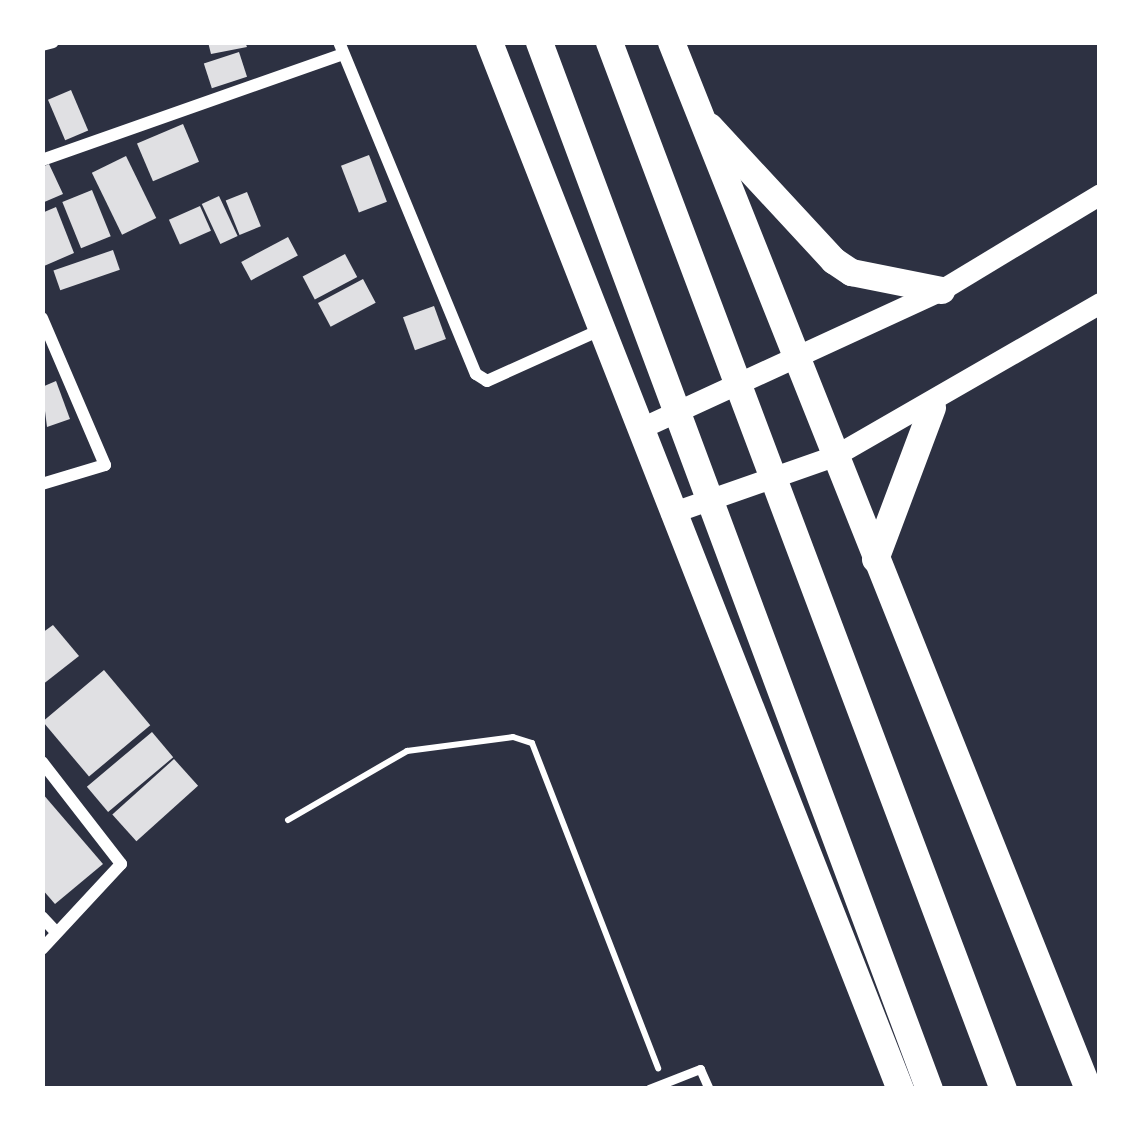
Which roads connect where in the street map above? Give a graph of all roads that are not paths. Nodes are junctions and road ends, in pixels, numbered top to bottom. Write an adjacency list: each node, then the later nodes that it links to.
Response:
1 (53, 42): 6 (street)
2 (489, 42): 14 (main road)
3 (539, 42): 31 (main road)
4 (609, 42): 32 (main road)
5 (671, 42): 8 (main road)
6 (42, 45)
7 (341, 48): 9 (street); 14 (street)
8 (698, 114): 11 (main road); 16 (main road)
9 (42, 160)
10 (1100, 194): 11 (street)
11 (941, 290): 16 (street)
12 (1100, 303): 18 (street)
13 (42, 318): 15 (street)
14 (600, 330): 19 (main road)
15 (61, 361): 17 (street); 21 (street)
16 (794, 361): 19 (street); 20 (main road)
17 (42, 368)
18 (932, 407): 20 (street); 23 (main road)
19 (641, 428): 22 (main road)
20 (834, 456): 22 (street); 23 (main road)
21 (42, 484)
22 (671, 513): 30 (main road)
23 (875, 559): 33 (main road)
24 (42, 762): 26 (street)
25 (42, 917): 26 (street)
26 (56, 932): 27 (street)
27 (42, 949)
28 (649, 1089): 29 (lane)
29 (709, 1089)
30 (900, 1089)
31 (929, 1089)
32 (1003, 1089)
33 (1088, 1089)

